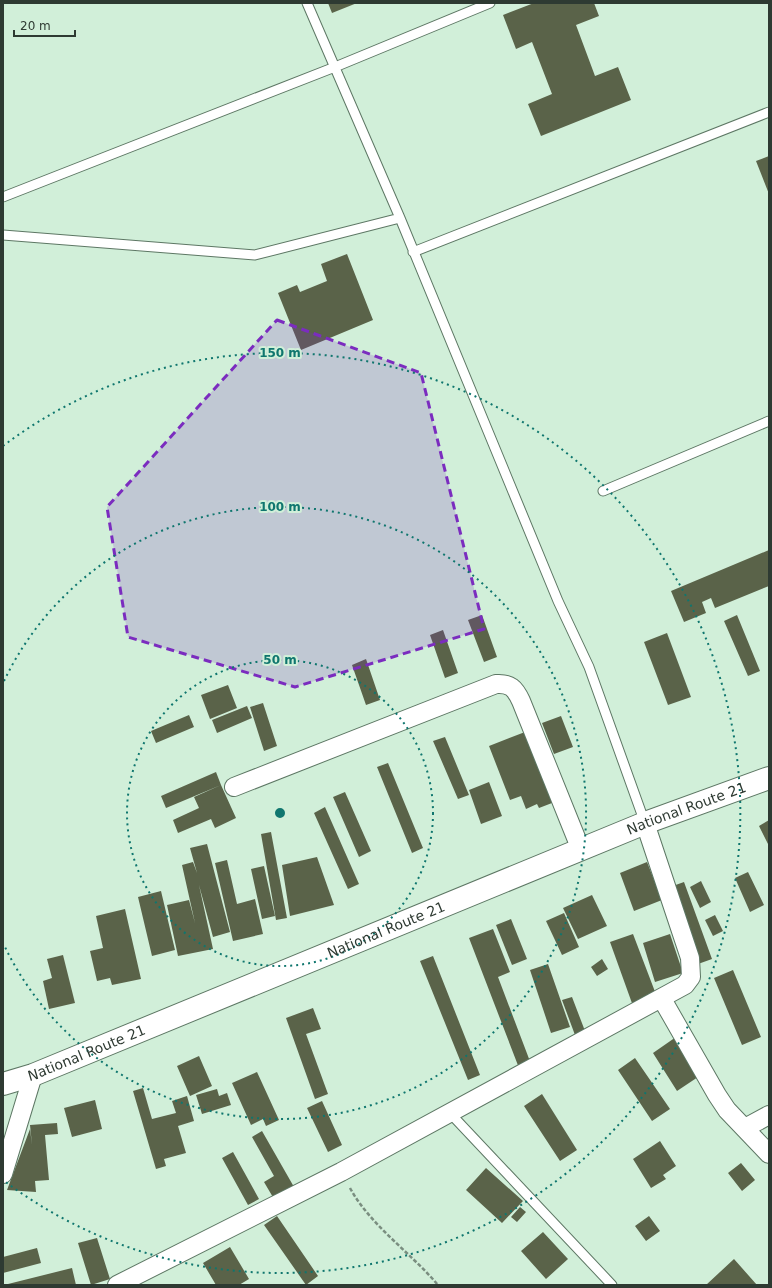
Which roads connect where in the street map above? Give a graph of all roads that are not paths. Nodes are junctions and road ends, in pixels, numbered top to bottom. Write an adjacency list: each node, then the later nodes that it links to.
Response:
1 (307, 3): 4 (lane)
2 (490, 3): 3 (lane)
3 (468, 7): 4 (lane)
4 (335, 67): 6 (lane); 7 (lane)
5 (769, 112): 9 (lane)
6 (3, 197)
7 (400, 218): 8 (lane); 9 (lane)
8 (3, 235)
9 (413, 252): 14 (lane)
10 (769, 421): 11 (lane)
11 (603, 491)
12 (769, 778): 14 (highway, National Route 21)
13 (234, 787): 15 (street)
14 (645, 823): 15 (highway, National Route 21); 16 (street)
15 (581, 850): 17 (highway, National Route 21)
16 (662, 998): 19 (street); 21 (street)
17 (33, 1075): 18 (highway, National Route 21); 23 (street)
18 (3, 1084)
19 (449, 1112): 24 (street); 25 (lane)
20 (769, 1115): 21 (street)
21 (745, 1128): 22 (street)
22 (769, 1154)
23 (3, 1174)
24 (117, 1285)
25 (612, 1285)

